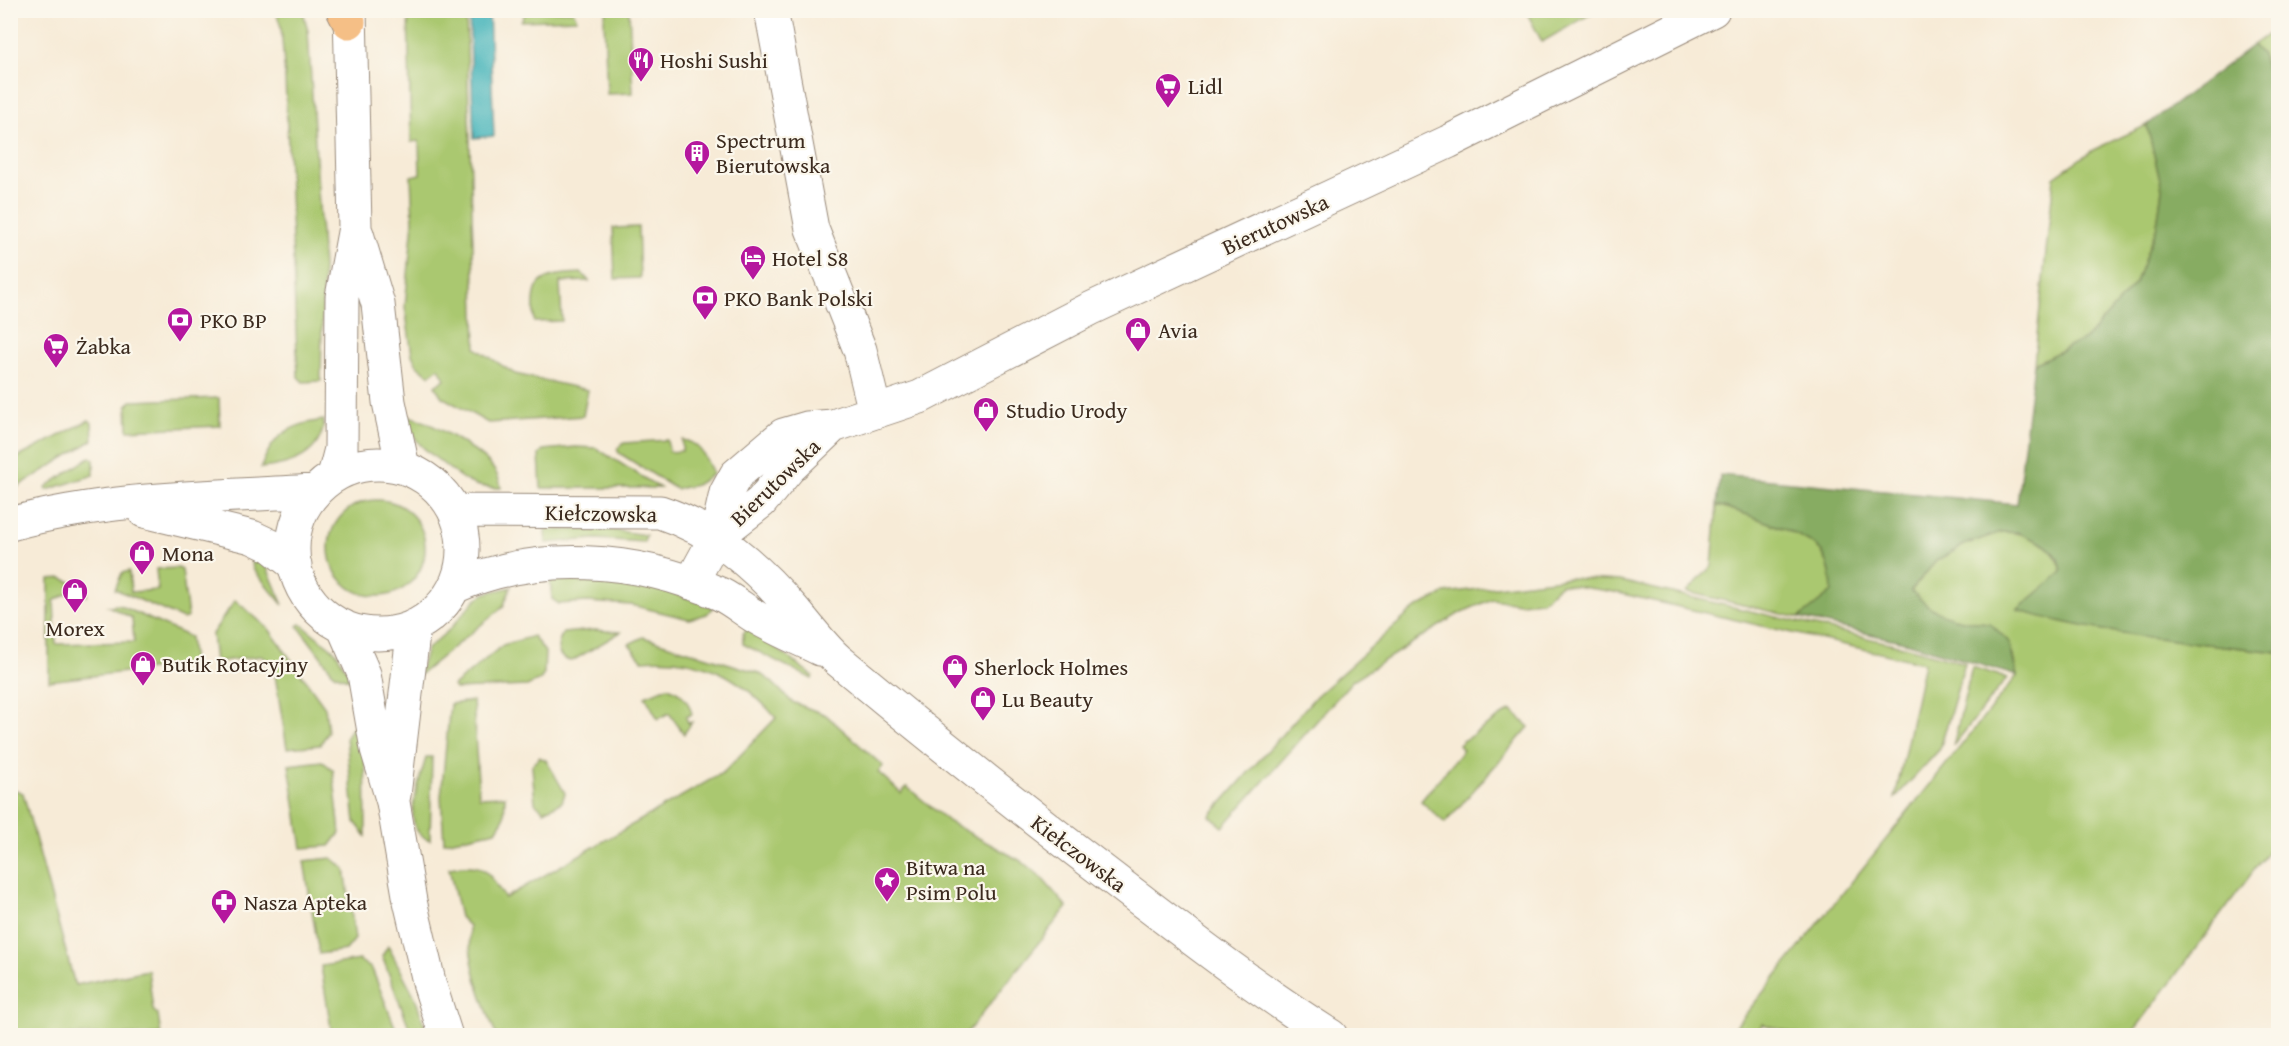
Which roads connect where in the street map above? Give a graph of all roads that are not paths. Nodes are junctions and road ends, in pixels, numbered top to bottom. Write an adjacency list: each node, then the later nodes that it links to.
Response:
1 (771, 10): 5 (street)
2 (1713, 10): 5 (street, Bierutowska)
3 (347, 14): 4 (street)
4 (355, 226): 6 (street); 7 (street)
5 (875, 412): 11 (street, Bierutowska)
6 (403, 467): 7 (street); 9 (street)
7 (325, 484): 8 (street); 12 (street)
8 (116, 505): 10 (street); 12 (street)
9 (455, 511): 11 (street, Kiełczowska); 14 (street)
10 (10, 524)
11 (716, 537): 13 (street, Bierutowska); 17 (street, Kiełczowska)
12 (295, 565): 15 (street)
13 (691, 583): 14 (street, Kiełczowska); 17 (street, Kiełczowska)
14 (454, 587): 16 (street)
15 (343, 626): 16 (street); 18 (street)
16 (414, 626): 18 (street)
17 (836, 657): 20 (street, Kiełczowska)
18 (393, 802): 19 (street)
19 (446, 1035)
20 (1332, 1035)

